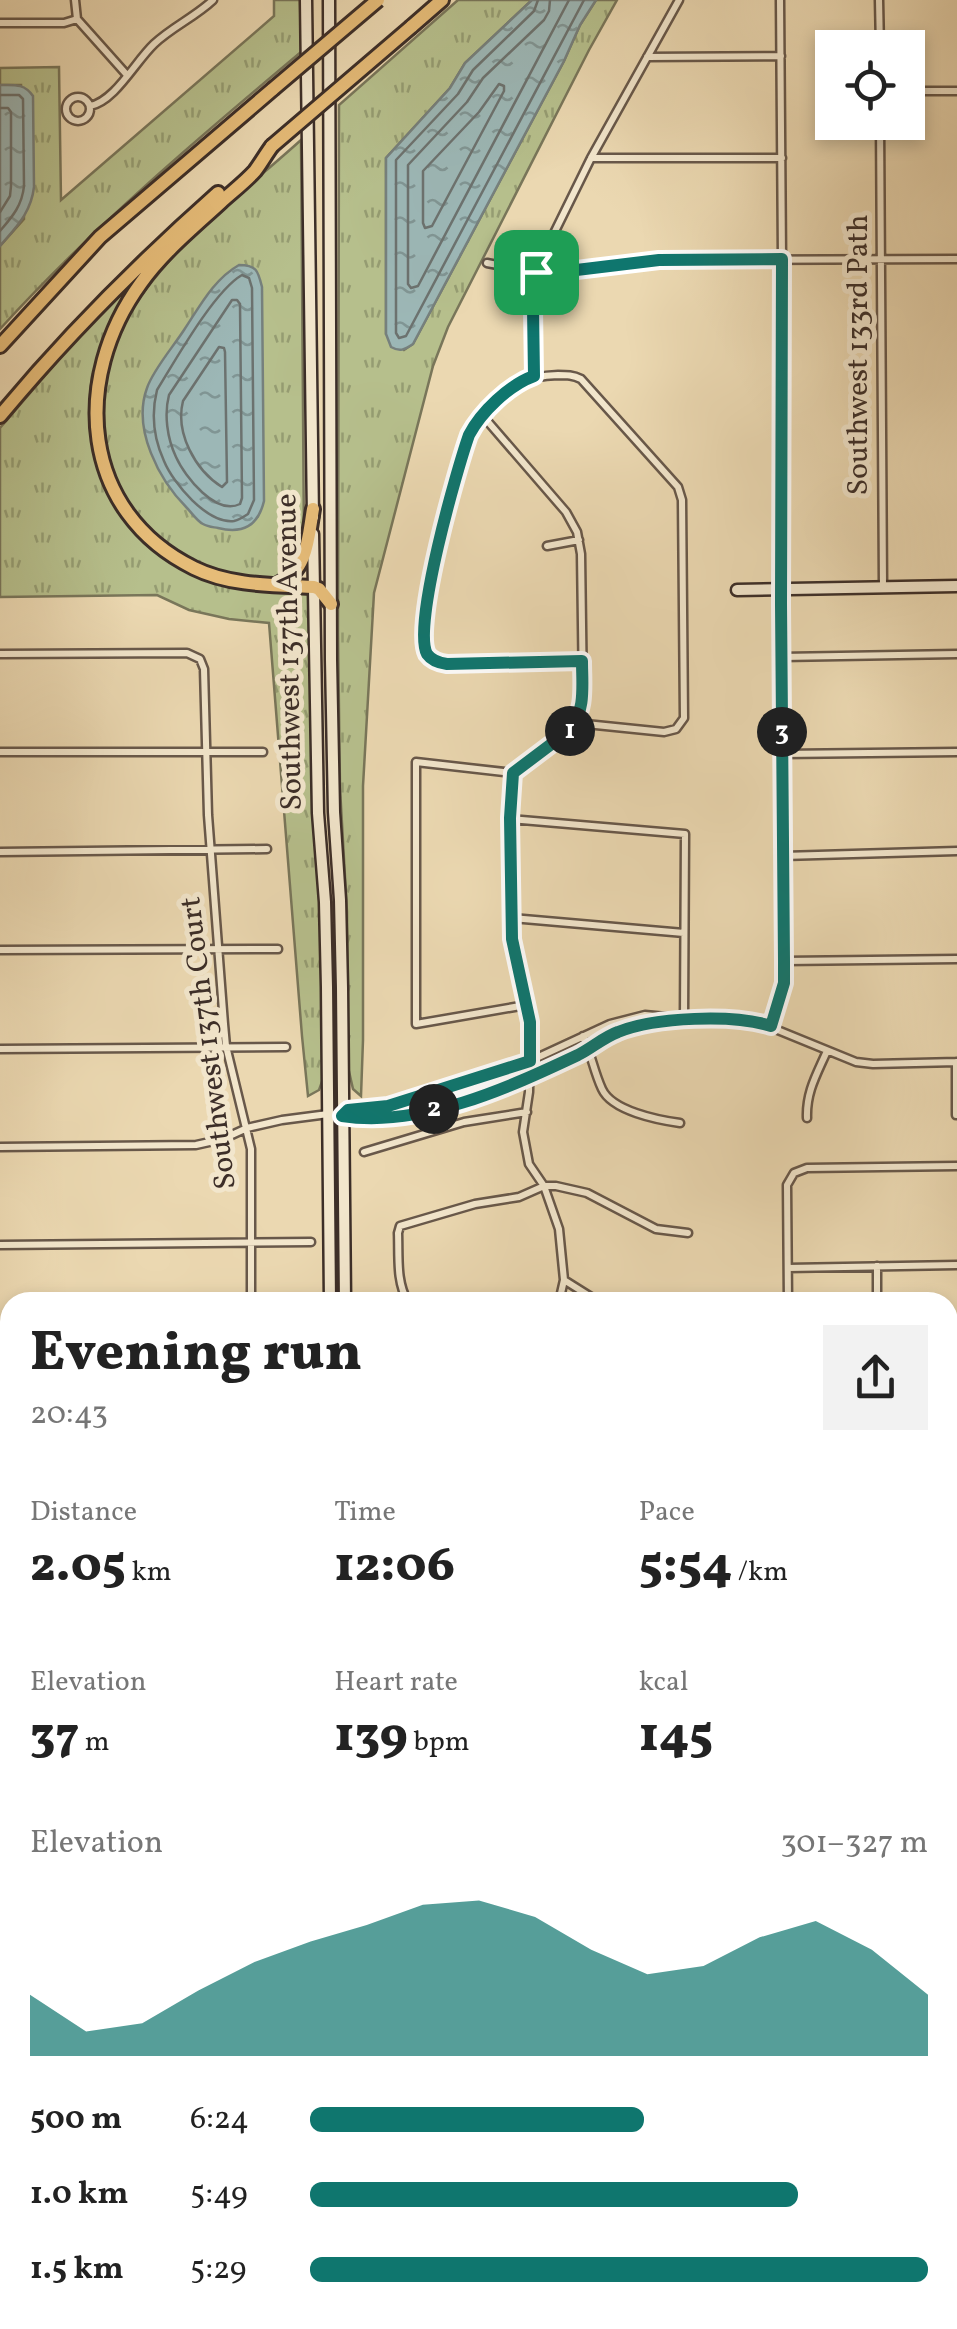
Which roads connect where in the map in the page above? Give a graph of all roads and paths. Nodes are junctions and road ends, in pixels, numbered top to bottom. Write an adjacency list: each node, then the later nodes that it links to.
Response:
1 (75, 0): 10 (street)
2 (213, 0): 15 (street)
3 (306, 0): 32 (main road, Southwest 137th Avenue)
4 (328, 0): 41 (main road, Southwest 137th Avenue)
5 (378, 0): 28 (highway, bridge)
6 (442, 0): 20 (highway, bridge)
7 (679, 0): 14 (street)
8 (780, 0): 13 (street)
9 (879, 0): 12 (street)
10 (77, 19): 11 (street); 15 (street)
11 (0, 23)
12 (880, 30)
13 (780, 56): 14 (street); 22 (street)
14 (646, 57): 21 (street)
15 (128, 75): 18 (street)
16 (925, 91): 17 (street)
17 (957, 91)
18 (90, 106)
19 (880, 140): 24 (street, Southwest 133rd Path)
20 (272, 146): 30 (highway); 35 (highway)
21 (591, 158): 22 (street); 27 (street)
22 (782, 158): 23 (street)
23 (782, 259): 24 (street); 27 (street); 40 (street)
24 (881, 259): 25 (street); 38 (street, Southwest 133rd Path)
25 (957, 259)
26 (488, 263): 27 (street)
27 (536, 272): 29 (street)
28 (0, 346)
29 (534, 376): 31 (street); 46 (street)
30 (0, 416)
31 (483, 416): 33 (street); 45 (street)
32 (313, 509): 35 (highway); 37 (main road, Southwest 137th Avenue)
33 (579, 540): 34 (street); 45 (street)
34 (546, 546)
35 (276, 585): 37 (highway)
36 (957, 586): 38 (main road)
37 (314, 587): 41 (highway); 79 (main road, Southwest 137th Avenue)
38 (884, 588): 40 (main road)
39 (738, 590): 40 (main road)
40 (781, 590): 44 (street)
41 (331, 604): 80 (main road, Southwest 137th Avenue)
42 (0, 654): 48 (street, Southwest 137th Court)
43 (957, 654): 44 (street)
44 (782, 656): 51 (street)
45 (582, 661): 46 (street)
46 (576, 723): 52 (street)
47 (0, 752): 48 (street)
48 (206, 752): 49 (street); 55 (street, Southwest 137th Court)
49 (263, 752)
50 (957, 752): 51 (street)
51 (782, 754): 58 (street)
52 (513, 773): 53 (street); 66 (street)
53 (510, 818): 59 (street); 60 (street)
54 (266, 849): 55 (street)
55 (210, 850): 57 (street); 61 (street, Southwest 137th Court)
56 (957, 851): 58 (street)
57 (0, 852)
58 (784, 856): 65 (street)
59 (512, 918): 60 (street); 66 (street)
60 (684, 933): 67 (street)
61 (219, 948): 62 (street); 63 (street); 70 (street, Southwest 137th Court)
62 (278, 949)
63 (0, 950)
64 (957, 959): 65 (street)
65 (784, 961): 68 (street)
66 (526, 1006): 75 (street)
67 (684, 1020): 68 (street); 69 (street); 73 (street)
68 (771, 1026): 74 (street)
69 (583, 1036): 73 (street); 75 (street)
70 (226, 1046): 71 (street); 72 (street); 84 (street, Southwest 137th Court)
71 (286, 1048)
72 (0, 1049)
73 (589, 1049): 77 (street); 83 (street)
74 (826, 1051): 76 (street); 82 (street)
75 (530, 1061): 77 (street); 80 (street)
76 (957, 1062): 81 (street)
77 (530, 1078): 78 (street); 80 (street)
78 (527, 1112): 86 (street); 88 (street)
79 (328, 1114): 80 (street); 84 (street); 98 (main road, Southwest 137th Avenue)
80 (342, 1116): 99 (main road, Southwest 137th Avenue)
81 (956, 1116)
82 (807, 1118)
83 (680, 1123)
84 (247, 1128): 85 (street); 91 (street, Southwest 137th Court)
85 (0, 1147)
86 (364, 1152)
87 (957, 1166): 95 (street)
88 (544, 1186): 89 (street); 96 (street); 100 (street)
89 (688, 1233)
90 (311, 1242): 91 (street)
91 (250, 1243): 92 (street); 97 (street, Southwest 137th Court)
92 (0, 1246)
93 (957, 1265): 94 (street)
94 (877, 1266): 95 (street); 104 (street)
95 (788, 1268): 103 (street)
96 (564, 1280): 101 (street); 102 (street)
97 (251, 1292)
98 (330, 1292)
99 (345, 1292)
100 (403, 1292)
101 (561, 1292)
102 (583, 1292)
103 (788, 1292)
104 (877, 1292)

